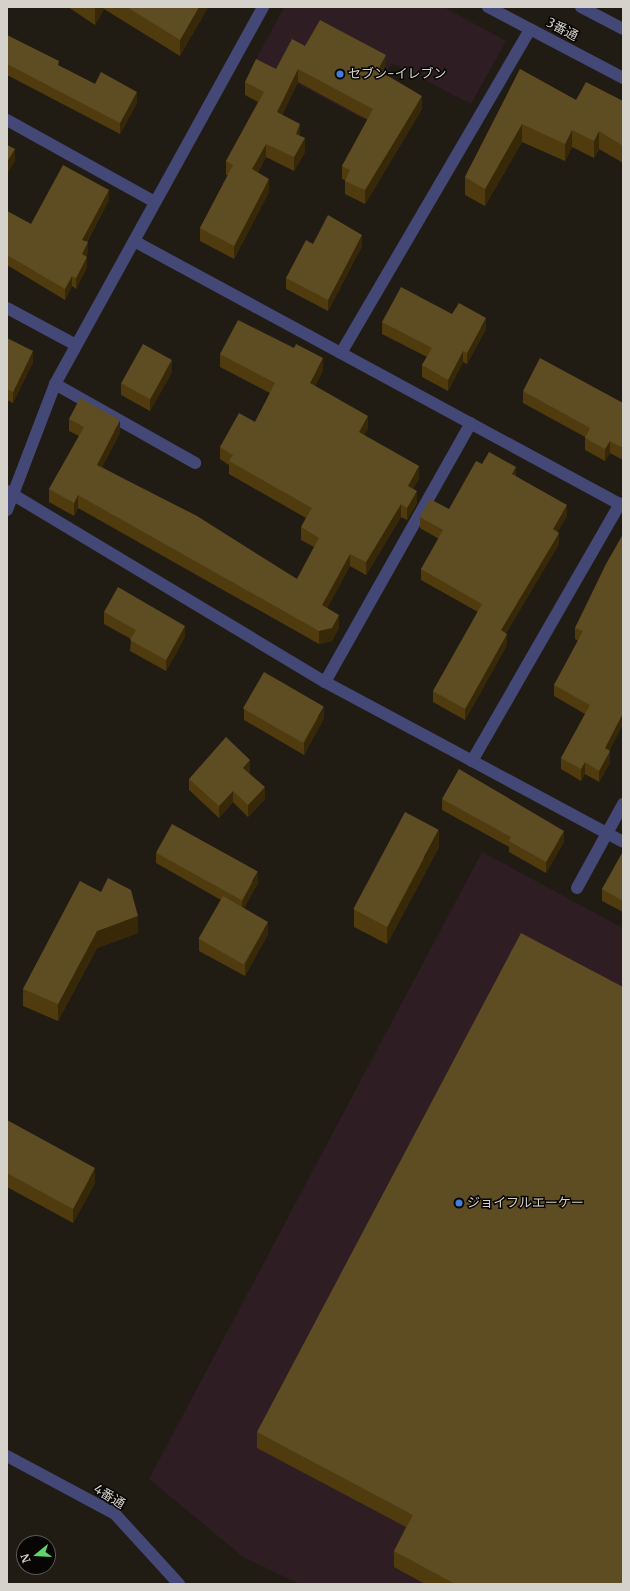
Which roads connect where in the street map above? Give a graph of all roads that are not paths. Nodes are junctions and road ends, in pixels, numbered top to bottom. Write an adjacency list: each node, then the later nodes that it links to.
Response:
1 (263, 7): 8 (street)
2 (488, 7): 4 (street, 3番通)
3 (581, 7): 5 (street)
4 (530, 29): 6 (street, 3番通); 12 (street)
5 (623, 29)
6 (623, 78)
7 (7, 120): 8 (street)
8 (155, 202): 9 (street)
9 (134, 241): 11 (street); 12 (street)
10 (7, 308): 11 (street)
11 (76, 345): 13 (street)
12 (341, 353): 14 (street)
13 (55, 384): 15 (street); 16 (street)
14 (471, 423): 17 (street); 19 (street)
15 (195, 463)
16 (11, 493): 18 (street); 19 (street)
17 (622, 505): 20 (street)
18 (7, 510)
19 (325, 682): 20 (street)
20 (472, 761): 22 (street)
21 (623, 804): 22 (street)
22 (607, 834): 23 (street); 24 (street)
23 (623, 842)
24 (577, 888)
25 (7, 1456): 26 (street, 4番通)
26 (179, 1584)

